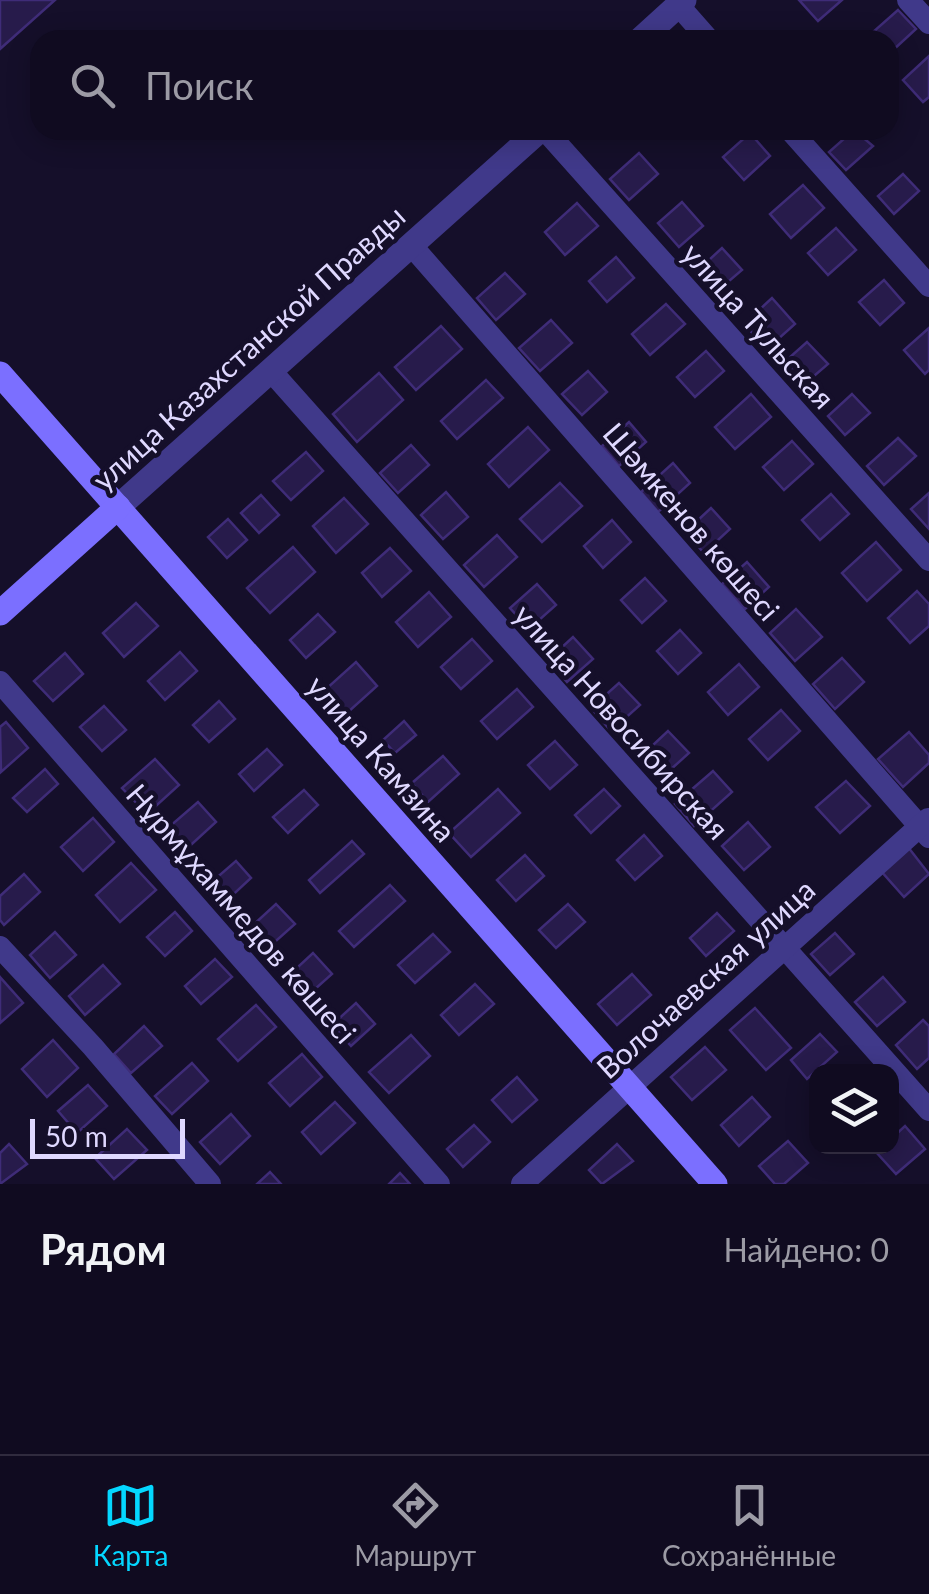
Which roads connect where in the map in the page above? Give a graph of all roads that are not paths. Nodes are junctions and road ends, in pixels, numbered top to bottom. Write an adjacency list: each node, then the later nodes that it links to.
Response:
1 (908, 0): 3 (street)
2 (681, 3): 4 (street); 5 (street)
3 (929, 23)
4 (651, 30)
5 (702, 30)
6 (531, 140): 9 (street, улица Казахстанской Правды)
7 (551, 140): 14 (street, улица Тульская)
8 (799, 140): 10 (street)
9 (411, 246): 11 (street, улица Казахстанской Правды); 17 (street, Шәмкенов көшесі)
10 (929, 286)
11 (271, 371): 13 (street, улица Казахстанской Правды); 19 (street, улица Новосибирская)
12 (0, 374): 13 (main road, улица Камзина)
13 (118, 507): 15 (main road, улица Казахстанской Правды); 20 (main road, улица Камзина)
14 (929, 560)
15 (0, 613)
16 (0, 682): 23 (street, Нұрмұхаммедов көшесі)
17 (926, 827): 19 (street, Волочаевская улица)
18 (0, 947): 22 (street)
19 (784, 948): 20 (street, Волочаевская улица); 21 (street, улица Новосибирская)
20 (627, 1086): 24 (street, Волочаевская улица); 25 (main road, улица Камзина)
21 (929, 1110)
22 (210, 1184)
23 (439, 1184)
24 (522, 1184)
25 (715, 1184)

